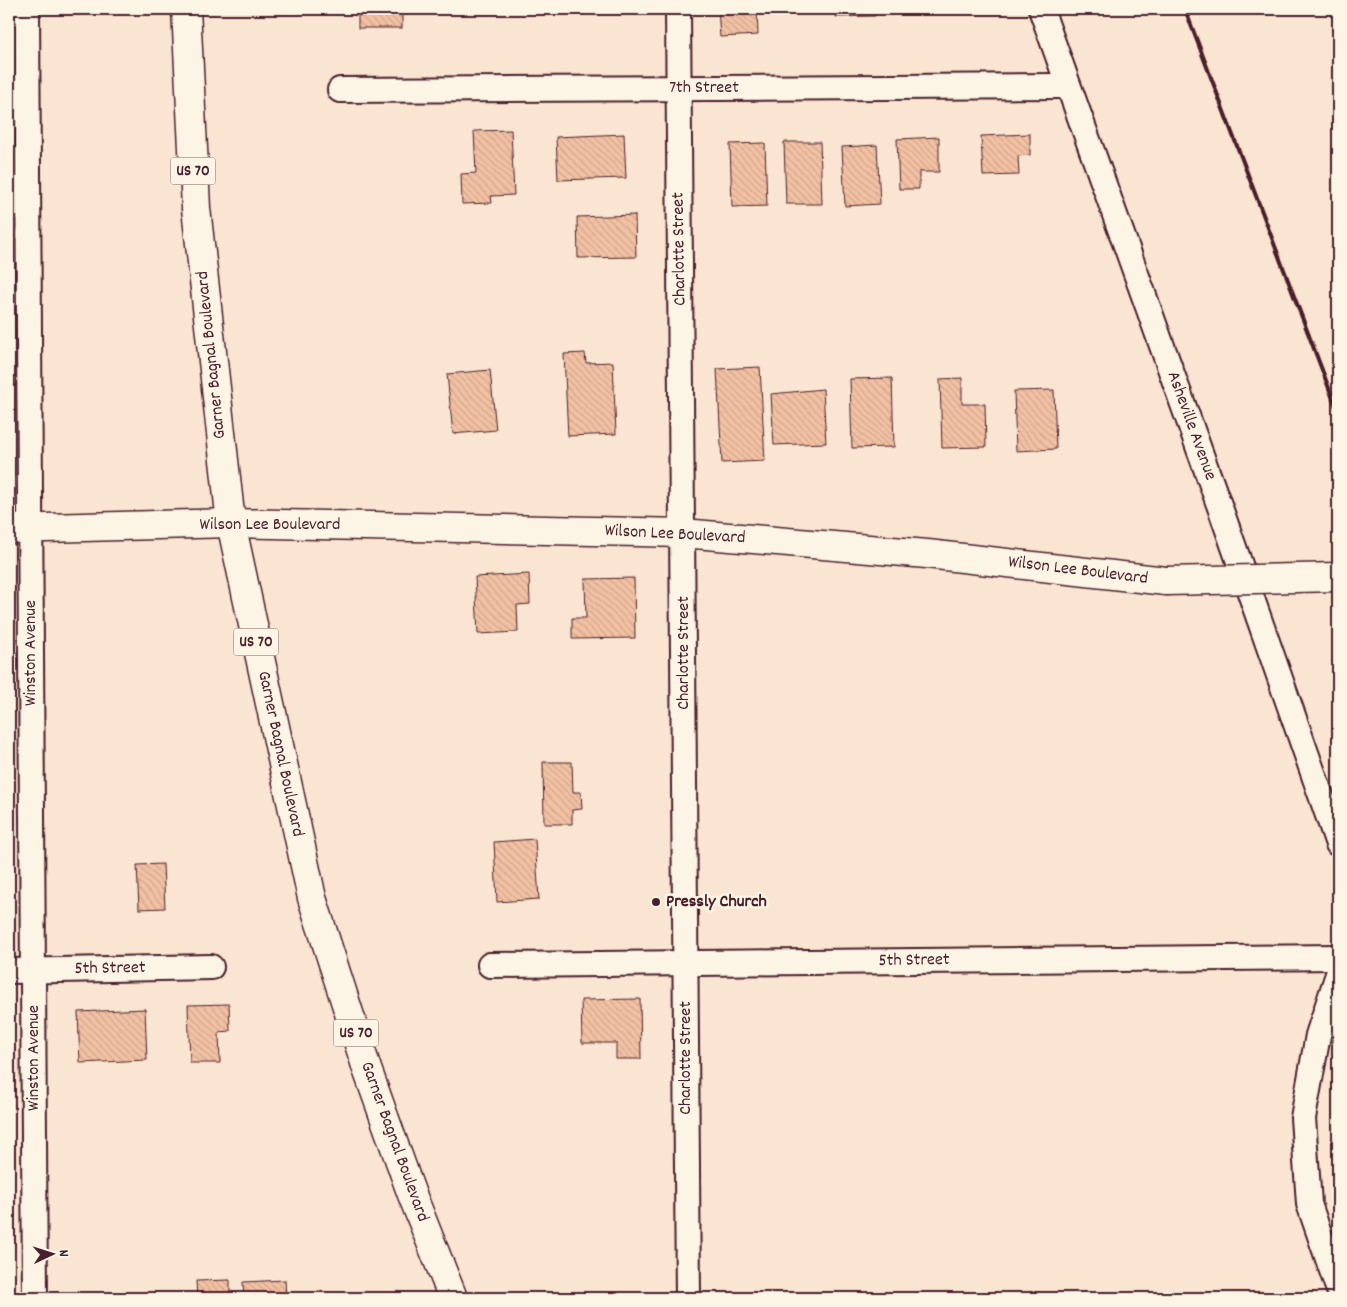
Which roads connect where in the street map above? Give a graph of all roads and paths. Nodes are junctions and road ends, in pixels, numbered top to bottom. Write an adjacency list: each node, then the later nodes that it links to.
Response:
1 (27, 9): 8 (street, Winston Avenue)
2 (186, 9): 9 (main road, Garner Bagnal Boulevard / US 70)
3 (678, 9): 6 (street, Charlotte Street)
4 (1041, 9): 5 (street, Asheville Avenue)
5 (1068, 86): 6 (street, 7th Street); 13 (street, Asheville Avenue)
6 (679, 88): 7 (street, 7th Street); 11 (street, Charlotte Street)
7 (340, 90)
8 (18, 91): 10 (street, Winston Avenue)
9 (231, 523): 10 (main road, Wilson Lee Boulevard); 11 (main road, Wilson Lee Boulevard); 23 (main road, Garner Bagnal Boulevard / US 70)
10 (19, 529): 19 (street, Winston Avenue)
11 (683, 533): 12 (main road, Wilson Lee Boulevard, bridge); 15 (street, Charlotte Street)
12 (1338, 577)
13 (1338, 844)
14 (1338, 958): 15 (street, 5th Street)
15 (686, 963): 16 (street, 5th Street); 24 (street, Charlotte Street)
16 (490, 965)
17 (211, 967): 19 (street, 5th Street)
18 (9, 971): 19 (street, 5th Street)
19 (33, 971): 22 (street, Winston Avenue)
20 (1338, 974): 21 (street)
21 (1338, 1288)
22 (35, 1298)
23 (453, 1298)
24 (688, 1298)

